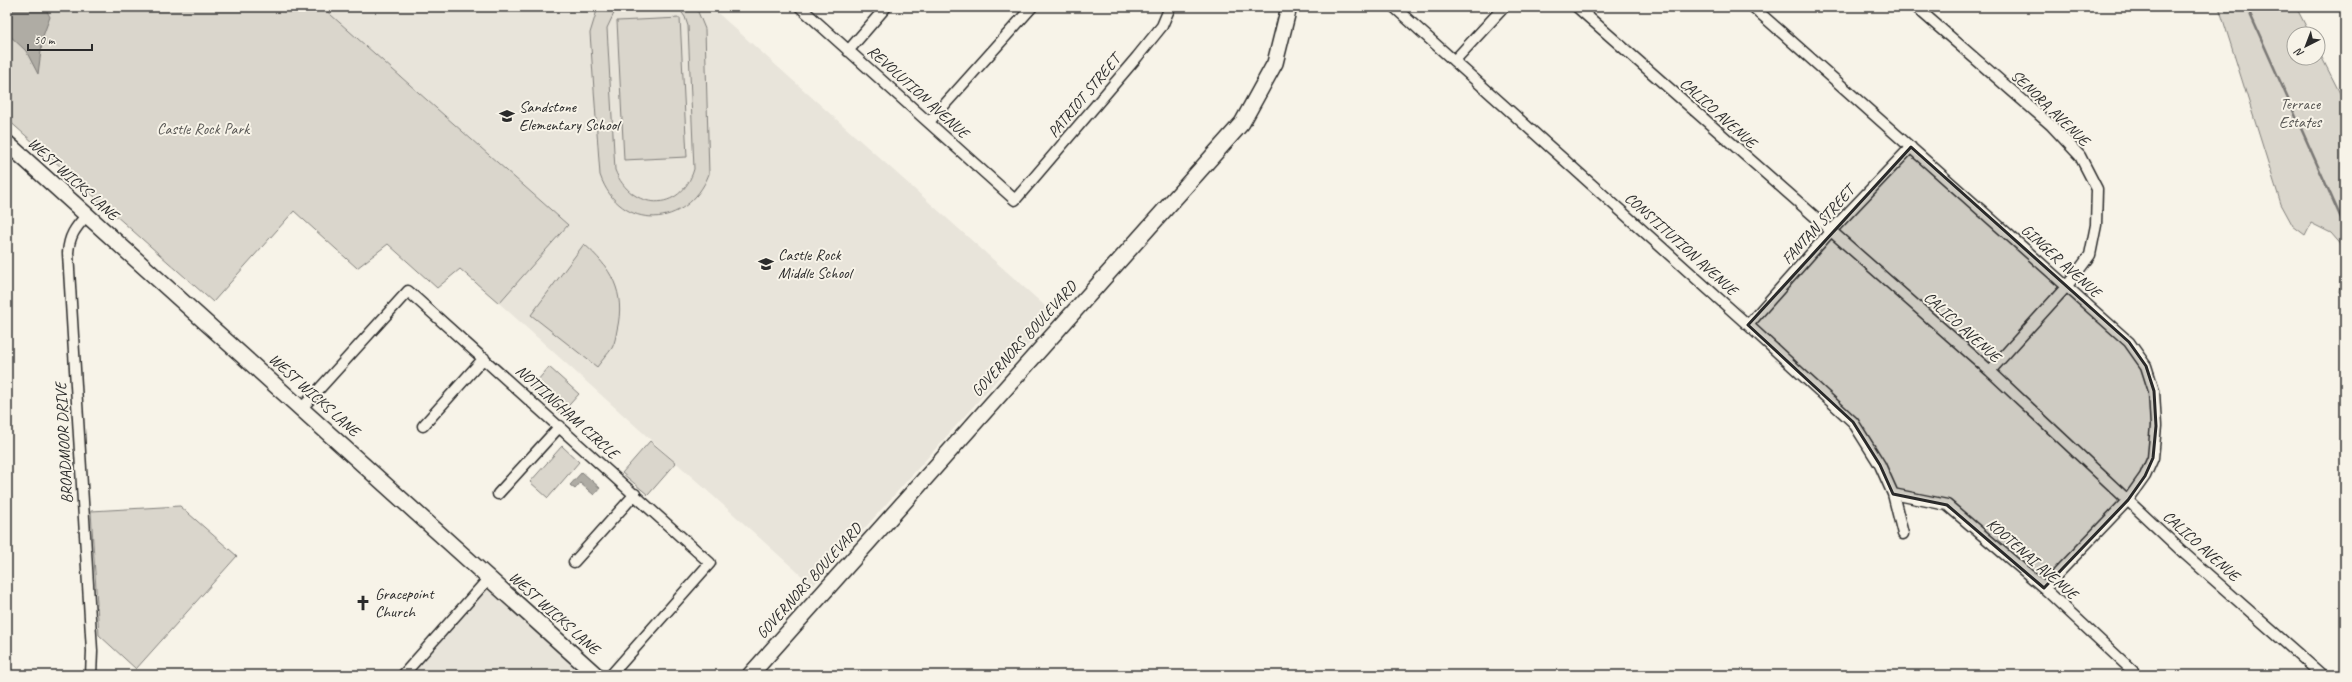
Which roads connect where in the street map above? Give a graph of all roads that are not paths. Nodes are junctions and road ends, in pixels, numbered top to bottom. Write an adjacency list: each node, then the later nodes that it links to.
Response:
1 (800, 7): 11 (street, REVOLUTION AVENUE)
2 (886, 7): 11 (street)
3 (1032, 7): 13 (street)
4 (1170, 7): 16 (street, PATRIOT STREET)
5 (1289, 7): 38 (main road, GOVERNORS BOULEVARD)
6 (1394, 7): 12 (street, CONSTITUTION AVENUE)
7 (1504, 7): 12 (street)
8 (1576, 7): 18 (street, CALICO AVENUE)
9 (1753, 7): 15 (street, GINGER AVENUE)
10 (1916, 7): 19 (street, SENORA AVENUE)
11 (848, 50): 13 (street, REVOLUTION AVENUE)
12 (1454, 61): 20 (street, CONSTITUTION AVENUE)
13 (929, 122): 16 (street, REVOLUTION AVENUE)
14 (7, 143): 17 (main road, WEST WICKS LANE)
15 (1911, 147): 18 (street, FANTAN STREET); 19 (street, GINGER AVENUE)
16 (1015, 200)
17 (87, 215): 23 (main road, WEST WICKS LANE); 34 (street, BROADMOOR DRIVE)
18 (1830, 232): 20 (street, FANTAN STREET); 22 (street, CALICO AVENUE)
19 (2067, 286): 22 (street, SENORA AVENUE); 29 (street, GINGER AVENUE)
20 (1748, 325): 28 (street, CONSTITUTION AVENUE)
21 (484, 358): 23 (street, NOTTINGHAM CIRCLE); 24 (street); 25 (street, NOTTINGHAM CIRCLE)
22 (1990, 371): 29 (street, CALICO AVENUE)
23 (302, 408): 32 (main road, WEST WICKS LANE)
24 (423, 426)
25 (560, 426): 26 (street); 27 (street, NOTTINGHAM CIRCLE)
26 (498, 494)
27 (635, 494): 31 (street); 37 (street, NOTTINGHAM CIRCLE)
28 (1893, 494): 30 (street, CONSTITUTION AVENUE); 33 (street, KOOTENAI AVENUE)
29 (2128, 500): 33 (street, GINGER AVENUE); 40 (street, CALICO AVENUE)
30 (1904, 534)
31 (574, 562)
32 (489, 578): 35 (street); 36 (main road, WEST WICKS LANE)
33 (2044, 588): 39 (street, KOOTENAI AVENUE)
34 (90, 675)
35 (403, 675)
36 (596, 675)
37 (610, 675)
38 (750, 675)
39 (2137, 675)
40 (2322, 675)

